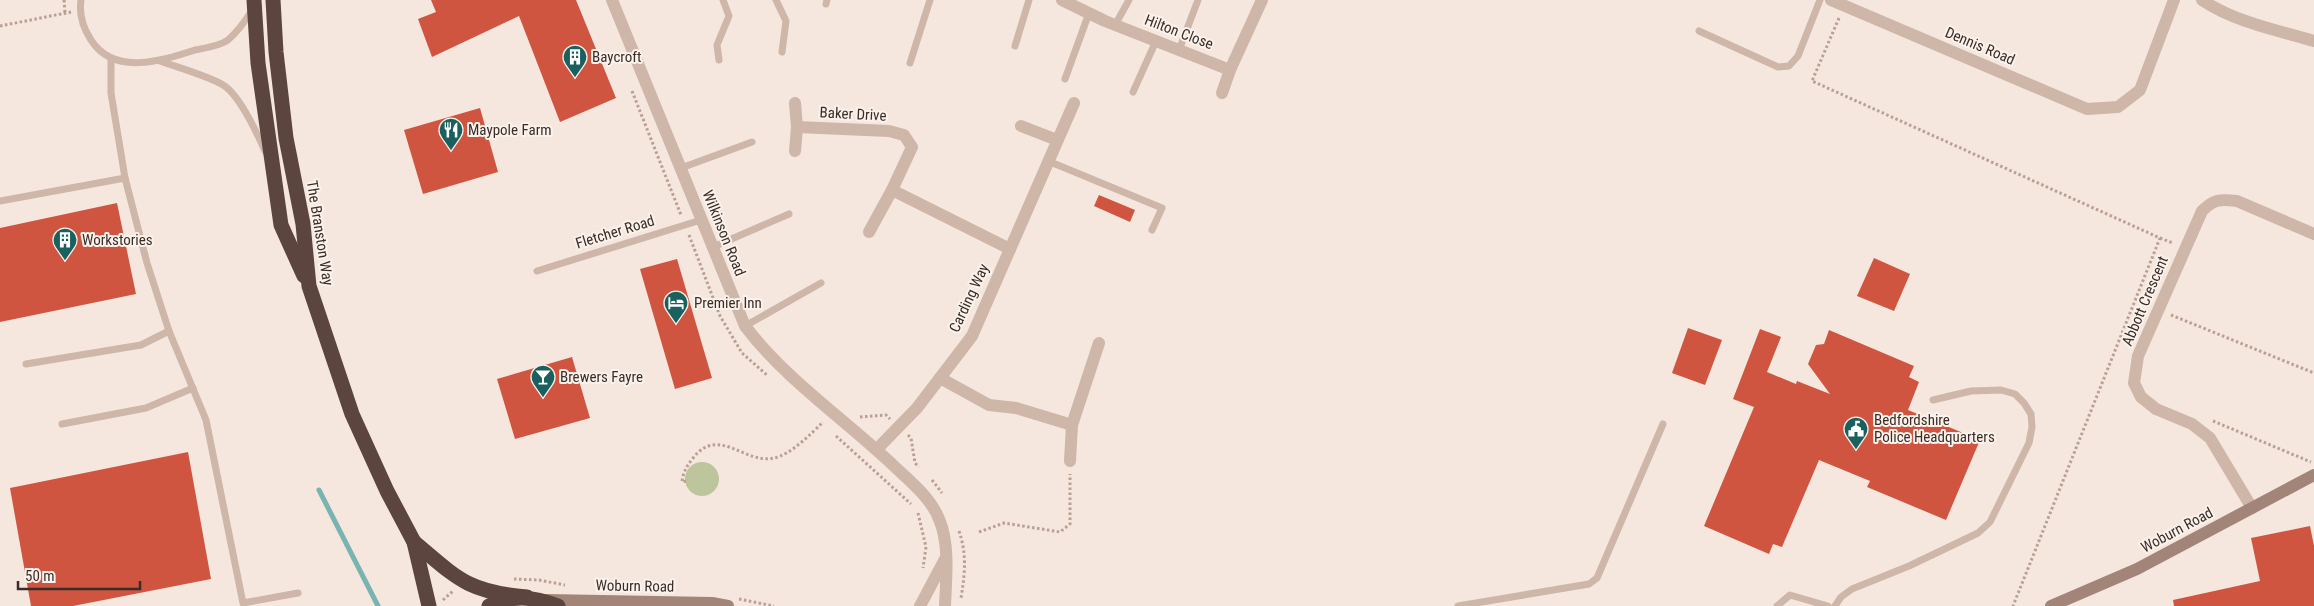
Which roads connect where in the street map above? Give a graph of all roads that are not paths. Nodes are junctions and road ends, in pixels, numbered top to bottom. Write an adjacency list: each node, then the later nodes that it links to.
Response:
1 (81, 0): 25 (lane)
2 (272, 0): 55 (highway, The Branston Way)
3 (612, 0): 42 (street, Wilkinson Road)
4 (724, 0): 26 (lane)
5 (776, 0): 24 (lane)
6 (930, 0): 28 (lane)
7 (1029, 0): 22 (lane)
8 (1062, 0): 17 (street, Hilton Close)
9 (1129, 0): 18 (lane)
10 (1198, 0): 23 (lane)
11 (1262, 0): 29 (street)
12 (1820, 0): 19 (lane)
13 (1832, 0): 14 (street, Dennis Road)
14 (2174, 0)
15 (2202, 0): 20 (street)
16 (254, 2): 27 (lane); 41 (highway)
17 (1089, 13): 18 (street, Hilton Close); 30 (lane)
18 (1115, 25): 21 (street, Hilton Close)
19 (1699, 31)
20 (2314, 40)
21 (1156, 41): 23 (street, Hilton Close); 31 (lane)
22 (1015, 46)
23 (1179, 50): 29 (street, Hilton Close)
24 (782, 52)
25 (111, 60): 27 (lane); 43 (lane)
26 (719, 60)
27 (160, 61): 41 (lane)
28 (910, 63)
29 (1230, 70): 32 (street)
30 (1065, 79)
31 (1133, 92)
32 (1222, 93)
33 (795, 103): 36 (street, Baker Drive)
34 (1074, 103): 37 (street, Carding Way)
35 (1021, 126): 37 (street)
36 (797, 127): 39 (street, Baker Drive); 44 (street, Baker Drive)
37 (1057, 140): 40 (street, Carding Way)
38 (752, 142): 42 (lane)
39 (795, 151)
40 (1048, 161): 48 (lane); 52 (street, Carding Way)
41 (272, 164): 55 (highway)
42 (681, 168): 47 (street, Wilkinson Road)
43 (125, 178): 45 (lane); 57 (lane)
44 (892, 190): 49 (street, Baker Drive); 52 (street)
45 (0, 202)
46 (789, 214): 51 (lane)
47 (701, 220): 51 (street, Wilkinson Road); 53 (lane, Fletcher Road)
48 (1152, 230)
49 (869, 232)
50 (2314, 234): 69 (street, Abbott Crescent)
51 (713, 247): 56 (street, Wilkinson Road)
52 (1010, 249): 60 (street, Carding Way)
53 (537, 271)
54 (821, 283): 56 (lane)
55 (309, 286): 70 (highway, The Branston Way)
56 (745, 326): 66 (street, Wilkinson Road)
57 (169, 331): 59 (lane); 61 (lane)
58 (1099, 343): 65 (street)
59 (26, 364)
60 (940, 378): 65 (street); 66 (street, Carding Way)
61 (193, 388): 63 (lane); 72 (lane)
62 (1933, 400): 83 (lane)
63 (62, 424)
64 (1663, 424): 80 (lane)
65 (1072, 425): 67 (street)
66 (877, 449): 71 (street, Wilkinson Road)
67 (1070, 461)
68 (2314, 475): 69 (main road, Woburn Road)
69 (2252, 508): 84 (main road, Woburn Road)
70 (414, 542): 73 (highway, The Branston Way); 74 (highway, The Branston Way)
71 (946, 556): 78 (street); 79 (street, Wilkinson Road)
72 (298, 592)
73 (534, 598): 75 (highway); 76 (highway, The Branston Way); 77 (main road, Woburn Road)
74 (428, 606)
75 (489, 606)
76 (558, 606)
77 (728, 606)
78 (920, 606)
79 (945, 606)
80 (1458, 606)
81 (1777, 606): 82 (lane)
82 (1828, 606)
83 (1835, 606)
84 (2051, 606)

